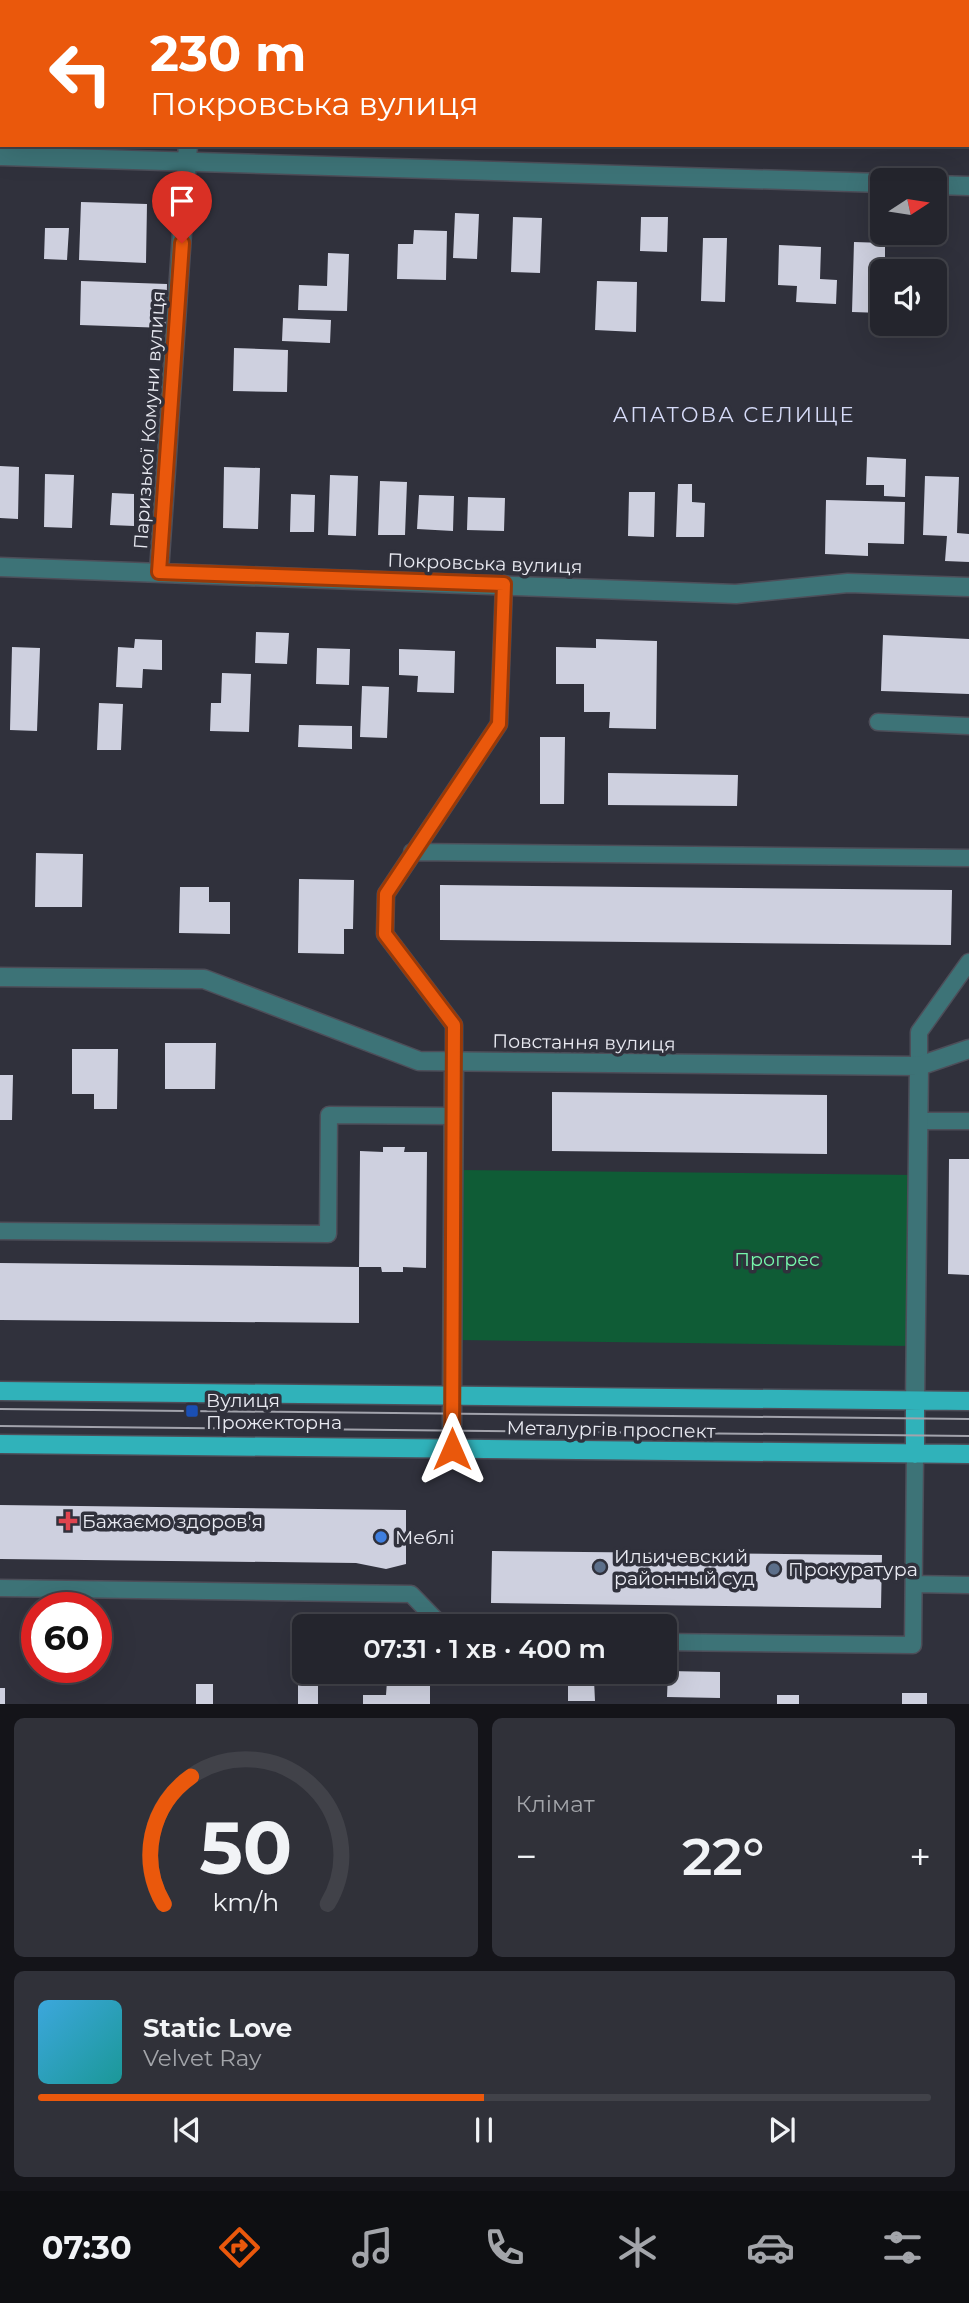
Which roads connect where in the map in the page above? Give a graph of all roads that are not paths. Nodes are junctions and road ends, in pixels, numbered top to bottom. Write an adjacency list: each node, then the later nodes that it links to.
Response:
1 (188, 153): 2 (street); 3 (street); 7 (street, Паризької Комуни вулиця)
2 (0, 156)
3 (870, 182)
4 (947, 185): 5 (street)
5 (969, 186)
6 (0, 567): 7 (street, Покровська вулиця)
7 (159, 572): 8 (street, Покровська вулиця)
8 (504, 584): 9 (street, Покровська вулиця); 12 (lane)
9 (969, 587)
10 (878, 722): 11 (lane)
11 (969, 726)
12 (412, 852): 13 (lane); 17 (lane)
13 (969, 858)
14 (969, 962): 18 (lane)
15 (0, 977): 17 (street, Повстання вулиця)
16 (969, 1049): 18 (street, Повстання вулиця)
17 (454, 1061): 18 (street, Повстання вулиця); 19 (street)
18 (919, 1066): 20 (street)
19 (454, 1116): 22 (lane); 24 (street)
20 (918, 1121): 21 (lane); 25 (street)
21 (969, 1121)
22 (0, 1231)
23 (0, 1391): 24 (main road, Металургів проспект)
24 (452, 1396): 25 (main road, Металургів проспект); 28 (main road)
25 (915, 1401): 26 (main road, Металургів проспект); 29 (main road)
26 (969, 1401)
27 (0, 1444): 28 (main road, Металургів проспект)
28 (452, 1449): 29 (main road, Металургів проспект)
29 (915, 1454): 30 (main road, Металургів проспект); 31 (lane)
30 (969, 1454)
31 (914, 1584): 32 (lane); 35 (lane)
32 (969, 1585)
33 (0, 1588): 34 (lane)
34 (430, 1614)
35 (677, 1642)

